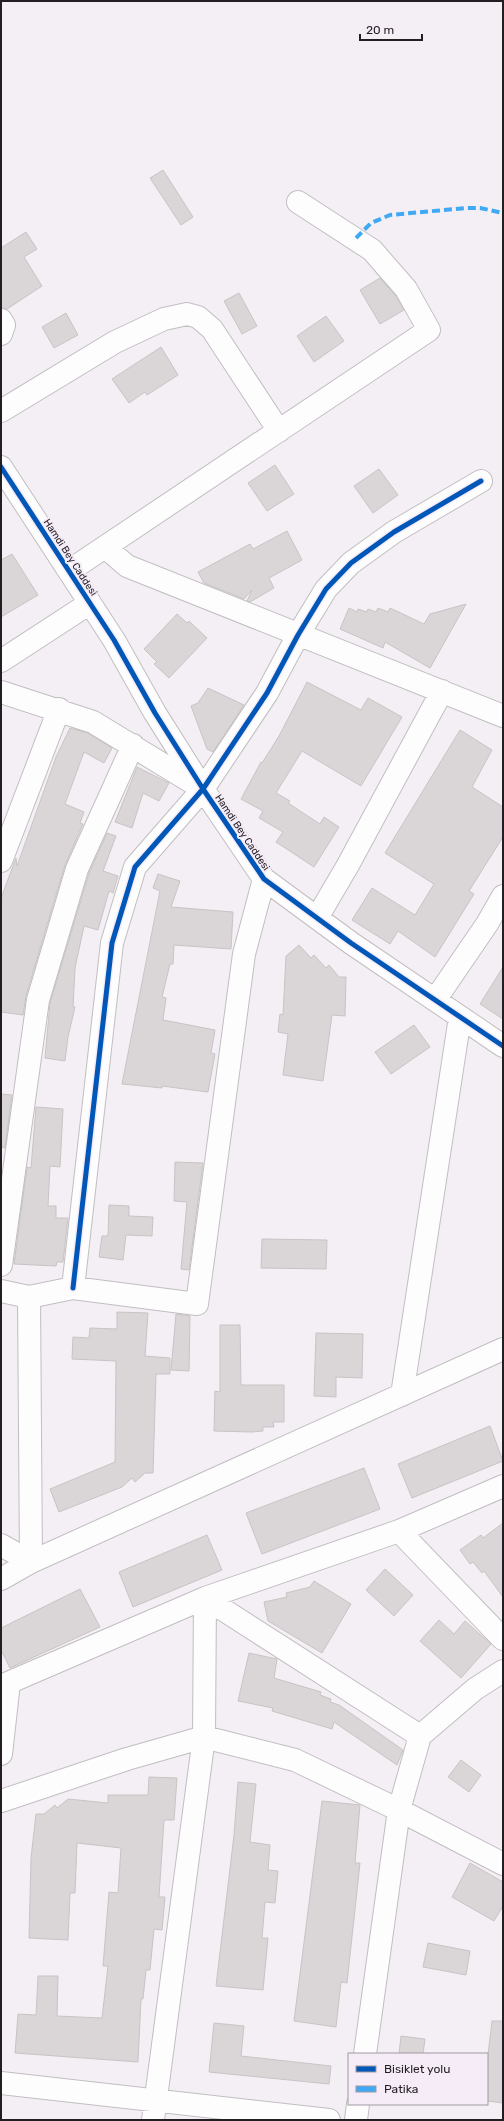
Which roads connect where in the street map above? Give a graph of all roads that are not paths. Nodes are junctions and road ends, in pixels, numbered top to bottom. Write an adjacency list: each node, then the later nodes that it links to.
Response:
1 (298, 202): 5 (street)
2 (1, 320): 3 (street)
3 (1, 334)
4 (1, 411): 5 (street)
5 (279, 431): 8 (street)
6 (1, 466): 9 (street, Hamdi Bey Caddesi)
7 (481, 482): 11 (street)
8 (105, 547): 9 (street); 11 (street)
9 (69, 571): 10 (street, Hamdi Bey Caddesi)
10 (90, 603): 12 (street); 18 (street, Hamdi Bey Caddesi)
11 (298, 635): 13 (street); 18 (street)
12 (1, 661)
13 (442, 691): 16 (street); 22 (street)
14 (1, 692): 15 (street)
15 (59, 709): 17 (street); 19 (street)
16 (503, 716)
17 (133, 745): 18 (street); 27 (street)
18 (202, 789): 20 (street, Hamdi Bey Caddesi); 28 (street)
19 (1, 861)
20 (264, 879): 22 (street, Hamdi Bey Caddesi); 28 (street)
21 (503, 896): 23 (street)
22 (317, 918): 24 (street, Hamdi Bey Caddesi)
23 (495, 926): 24 (street)
24 (435, 1000): 25 (street, Hamdi Bey Caddesi)
25 (460, 1017): 26 (street, Hamdi Bey Caddesi); 32 (street)
26 (503, 1046)
27 (1, 1265)
28 (73, 1288): 30 (street)
29 (1, 1291): 30 (street)
30 (29, 1297): 36 (street)
31 (503, 1349): 32 (street)
32 (402, 1395): 36 (street)
33 (503, 1486): 34 (street)
34 (399, 1531): 38 (street); 39 (street)
35 (1, 1545): 36 (street)
36 (31, 1562): 37 (street)
37 (1, 1579)
38 (205, 1598): 41 (street); 42 (street); 43 (street)
39 (503, 1639)
40 (503, 1671): 42 (street)
41 (5, 1684): 44 (street)
42 (420, 1736): 46 (street)
43 (204, 1737): 45 (street); 46 (street); 51 (street)
44 (1, 1754)
45 (1, 1801)
46 (399, 1810): 47 (street); 48 (street)
47 (503, 1864)
48 (365, 2053)
49 (1, 2083): 51 (street)
50 (358, 2105): 53 (street)
51 (154, 2110): 52 (street)
52 (329, 2120)
53 (356, 2120)

